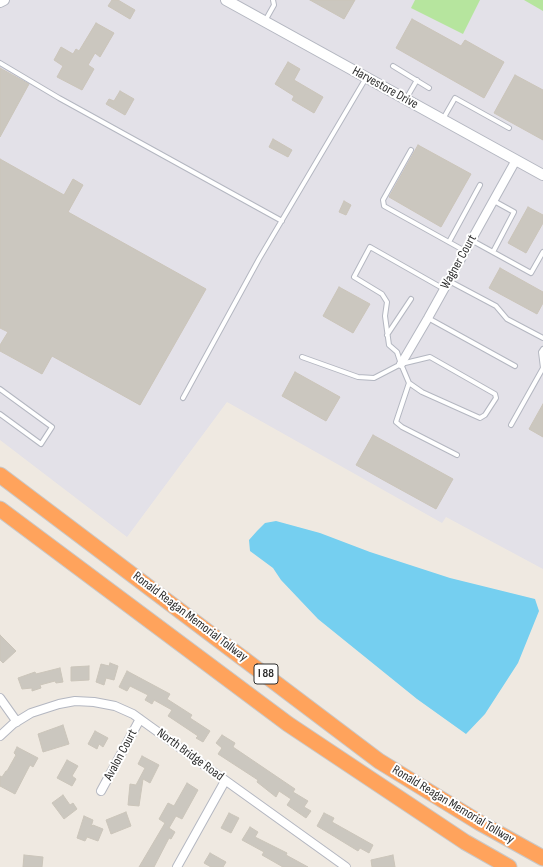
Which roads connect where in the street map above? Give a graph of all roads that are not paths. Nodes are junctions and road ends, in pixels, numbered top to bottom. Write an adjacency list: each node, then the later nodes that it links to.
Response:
1 (4, 0): 4 (street)
2 (226, 0): 5 (street, Harvestore Drive)
3 (273, 0): 5 (lane)
4 (0, 2)
5 (265, 22): 8 (street, Harvestore Drive)
6 (0, 63): 19 (lane)
7 (393, 66): 9 (lane)
8 (366, 77): 11 (street, Harvestore Drive); 19 (lane)
9 (417, 80): 10 (lane); 11 (lane)
10 (429, 88)
11 (406, 100): 12 (street, Harvestore Drive)
12 (443, 120): 13 (lane); 15 (street, Harvestore Drive)
13 (509, 128)
14 (411, 150): 21 (lane)
15 (516, 160): 16 (street, Harvestore Drive); 18 (street, Wagner Court)
16 (543, 176)
17 (480, 185): 21 (lane)
18 (494, 201): 20 (street, Wagner Court); 23 (lane)
19 (282, 221): 37 (lane)
20 (471, 240): 22 (street, Wagner Court); 23 (lane)
21 (449, 242): 22 (lane)
22 (466, 251): 25 (street, Wagner Court)
23 (493, 252): 24 (lane)
24 (543, 252)
25 (449, 281): 26 (street, Wagner Court); 30 (lane)
26 (444, 289): 28 (street, Wagner Court); 29 (lane)
27 (411, 299): 29 (lane)
28 (428, 318): 33 (street, Wagner Court); 34 (lane)
29 (387, 335): 33 (lane)
30 (543, 338)
31 (543, 350): 39 (lane)
32 (302, 357): 33 (lane)
33 (401, 364): 35 (lane); 35 (lane)
34 (515, 366)
35 (409, 383): 40 (lane)
36 (0, 389): 38 (lane)
37 (183, 398)
38 (0, 414)
39 (511, 425)
40 (457, 455)
41 (0, 475): 49 (highway, Ronald Reagan Memorial Tollway / I 88)
42 (0, 509): 52 (highway, Ronald Reagan Memorial Tollway / I 88)
43 (0, 698): 45 (street)
44 (140, 719): 45 (street, North Bridge Road); 47 (street, North Bridge Road); 48 (street, Avalon Court)
45 (17, 722): 46 (street, North Bridge Road)
46 (0, 736)
47 (225, 781): 50 (street); 51 (street, North Bridge Road)
48 (101, 791)
49 (543, 858)
50 (177, 867)
51 (346, 867)
52 (509, 867)

